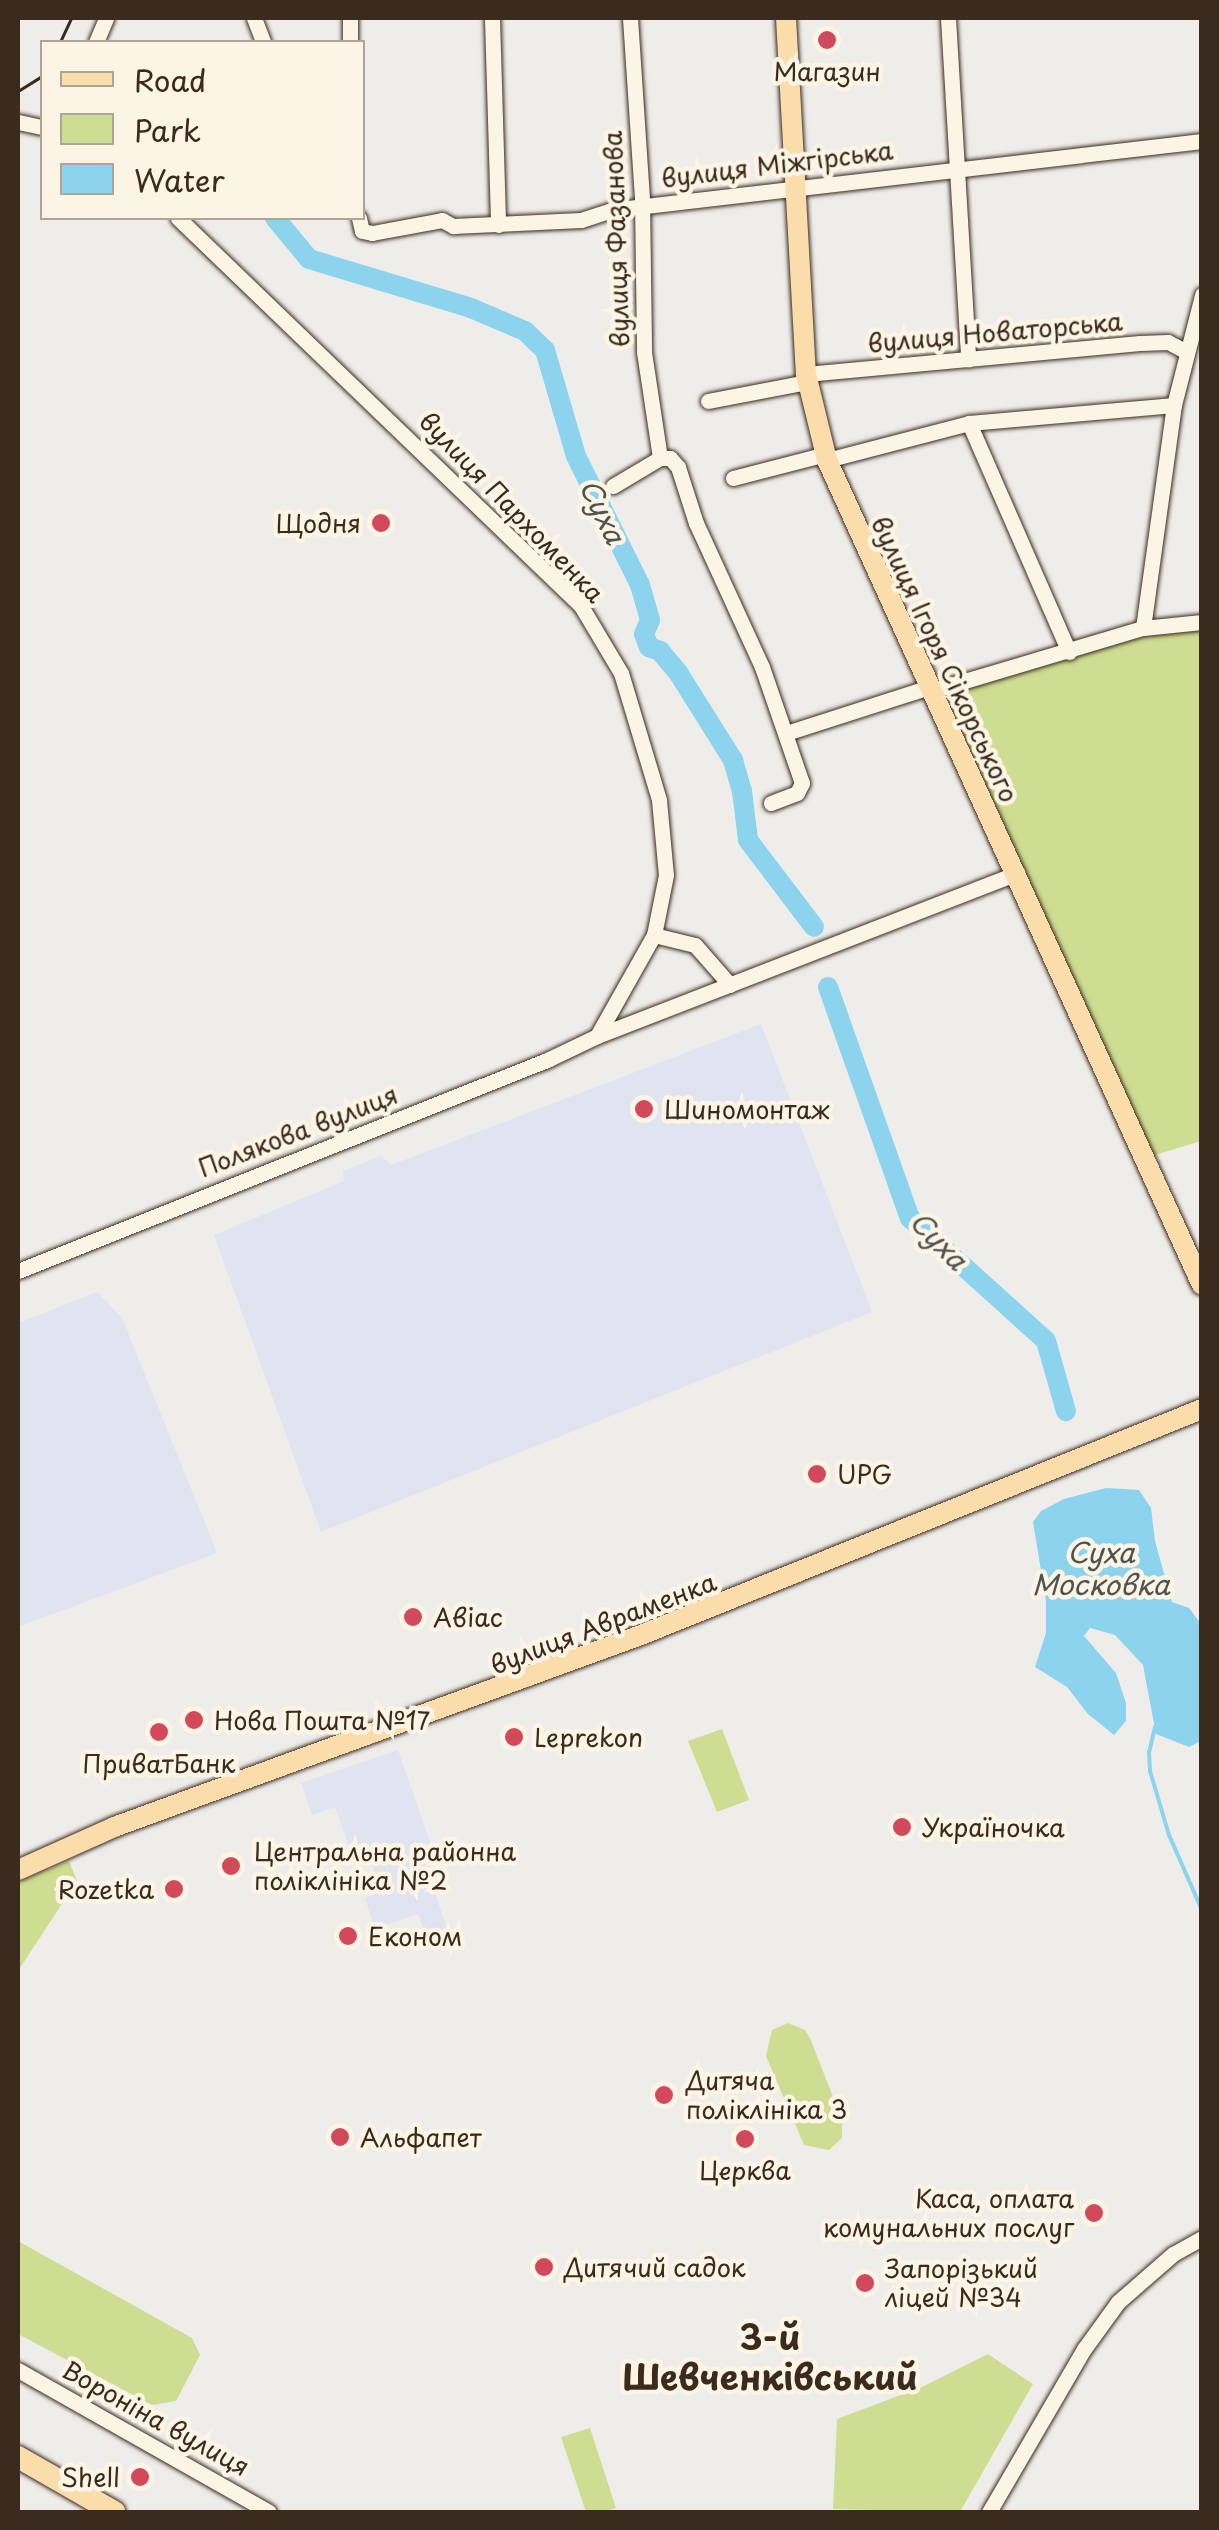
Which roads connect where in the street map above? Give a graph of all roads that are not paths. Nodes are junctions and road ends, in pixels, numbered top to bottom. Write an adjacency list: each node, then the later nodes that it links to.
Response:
1 (492, 18): 11 (street)
2 (630, 18): 8 (street, вулиця Фазанова)
3 (786, 18): 7 (main road, вулиця Ігоря Сікорського)
4 (948, 18): 6 (street)
5 (1202, 141): 6 (street, вулиця Міжгірська)
6 (958, 166): 7 (street, вулиця Міжгірська); 14 (street)
7 (794, 188): 8 (street, вулиця Міжгірська); 15 (main road, вулиця Ігоря Сікорського)
8 (640, 207): 11 (street, вулиця Міжгірська); 20 (street, вулиця Фазанова)
9 (180, 220): 30 (street, вулиця Пархоменка)
10 (360, 224): 11 (street, вулиця Міжгірська)
11 (498, 225)
12 (1202, 295): 13 (street)
13 (1186, 351): 14 (street, вулиця Новаторська); 17 (street)
14 (968, 359): 15 (street, вулиця Новаторська)
15 (807, 378): 16 (street, вулиця Новаторська); 19 (main road, вулиця Ігоря Сікорського)
16 (708, 401)
17 (1174, 405): 18 (street); 24 (street)
18 (969, 422): 19 (street); 25 (street)
19 (826, 457): 21 (street); 26 (main road, вулиця Ігоря Сікорського)
20 (660, 458): 22 (street); 27 (street, вулиця Фазанова)
21 (733, 478)
22 (613, 486)
23 (1202, 622): 24 (street)
24 (1143, 628): 25 (street)
25 (1069, 652): 26 (street)
26 (930, 689): 27 (street); 29 (main road, вулиця Ігоря Сікорського)
27 (786, 733): 28 (street, вулиця Фазанова)
28 (771, 803)
29 (1017, 873): 31 (street, Полякова вулиця); 34 (main road, вулиця Ігоря Сікорського)
30 (654, 935): 31 (street); 32 (street)
31 (730, 985): 32 (street, Полякова вулиця)
32 (597, 1036): 33 (street, Полякова вулиця)
33 (18, 1271)
34 (1202, 1284)
35 (1202, 1409): 36 (main road, вулиця Авраменка)
36 (18, 1870)
37 (1202, 2238): 42 (street)
38 (18, 2370): 41 (street, Вороніна вулиця)
39 (18, 2458): 40 (highway)
40 (114, 2512)
41 (269, 2512)
42 (988, 2512)

